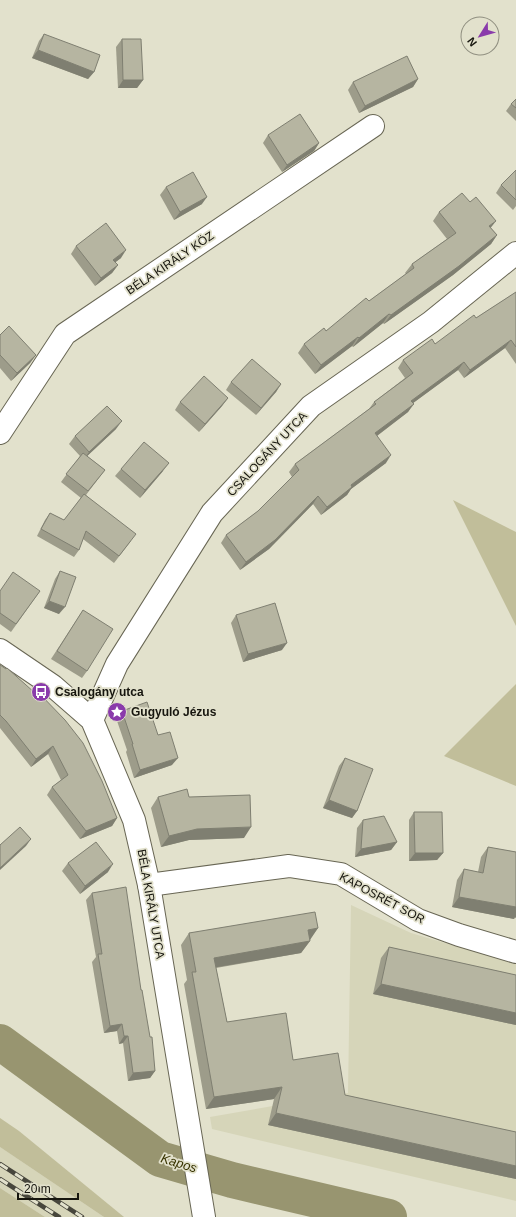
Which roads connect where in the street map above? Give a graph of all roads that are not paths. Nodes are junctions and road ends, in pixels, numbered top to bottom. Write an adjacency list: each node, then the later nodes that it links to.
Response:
1 (373, 126): 3 (street, BÉLA KIRÁLY KÖZ)
2 (516, 253): 5 (street, CSALOGÁNY UTCA)
3 (0, 433)
4 (0, 650): 5 (street, BÉLA KIRÁLY UTCA)
5 (92, 720): 6 (street, BÉLA KIRÁLY UTCA)
6 (149, 885): 7 (street, KAPOSRÉT SOR); 8 (street, BÉLA KIRÁLY UTCA)
7 (516, 952)
8 (203, 1214)

